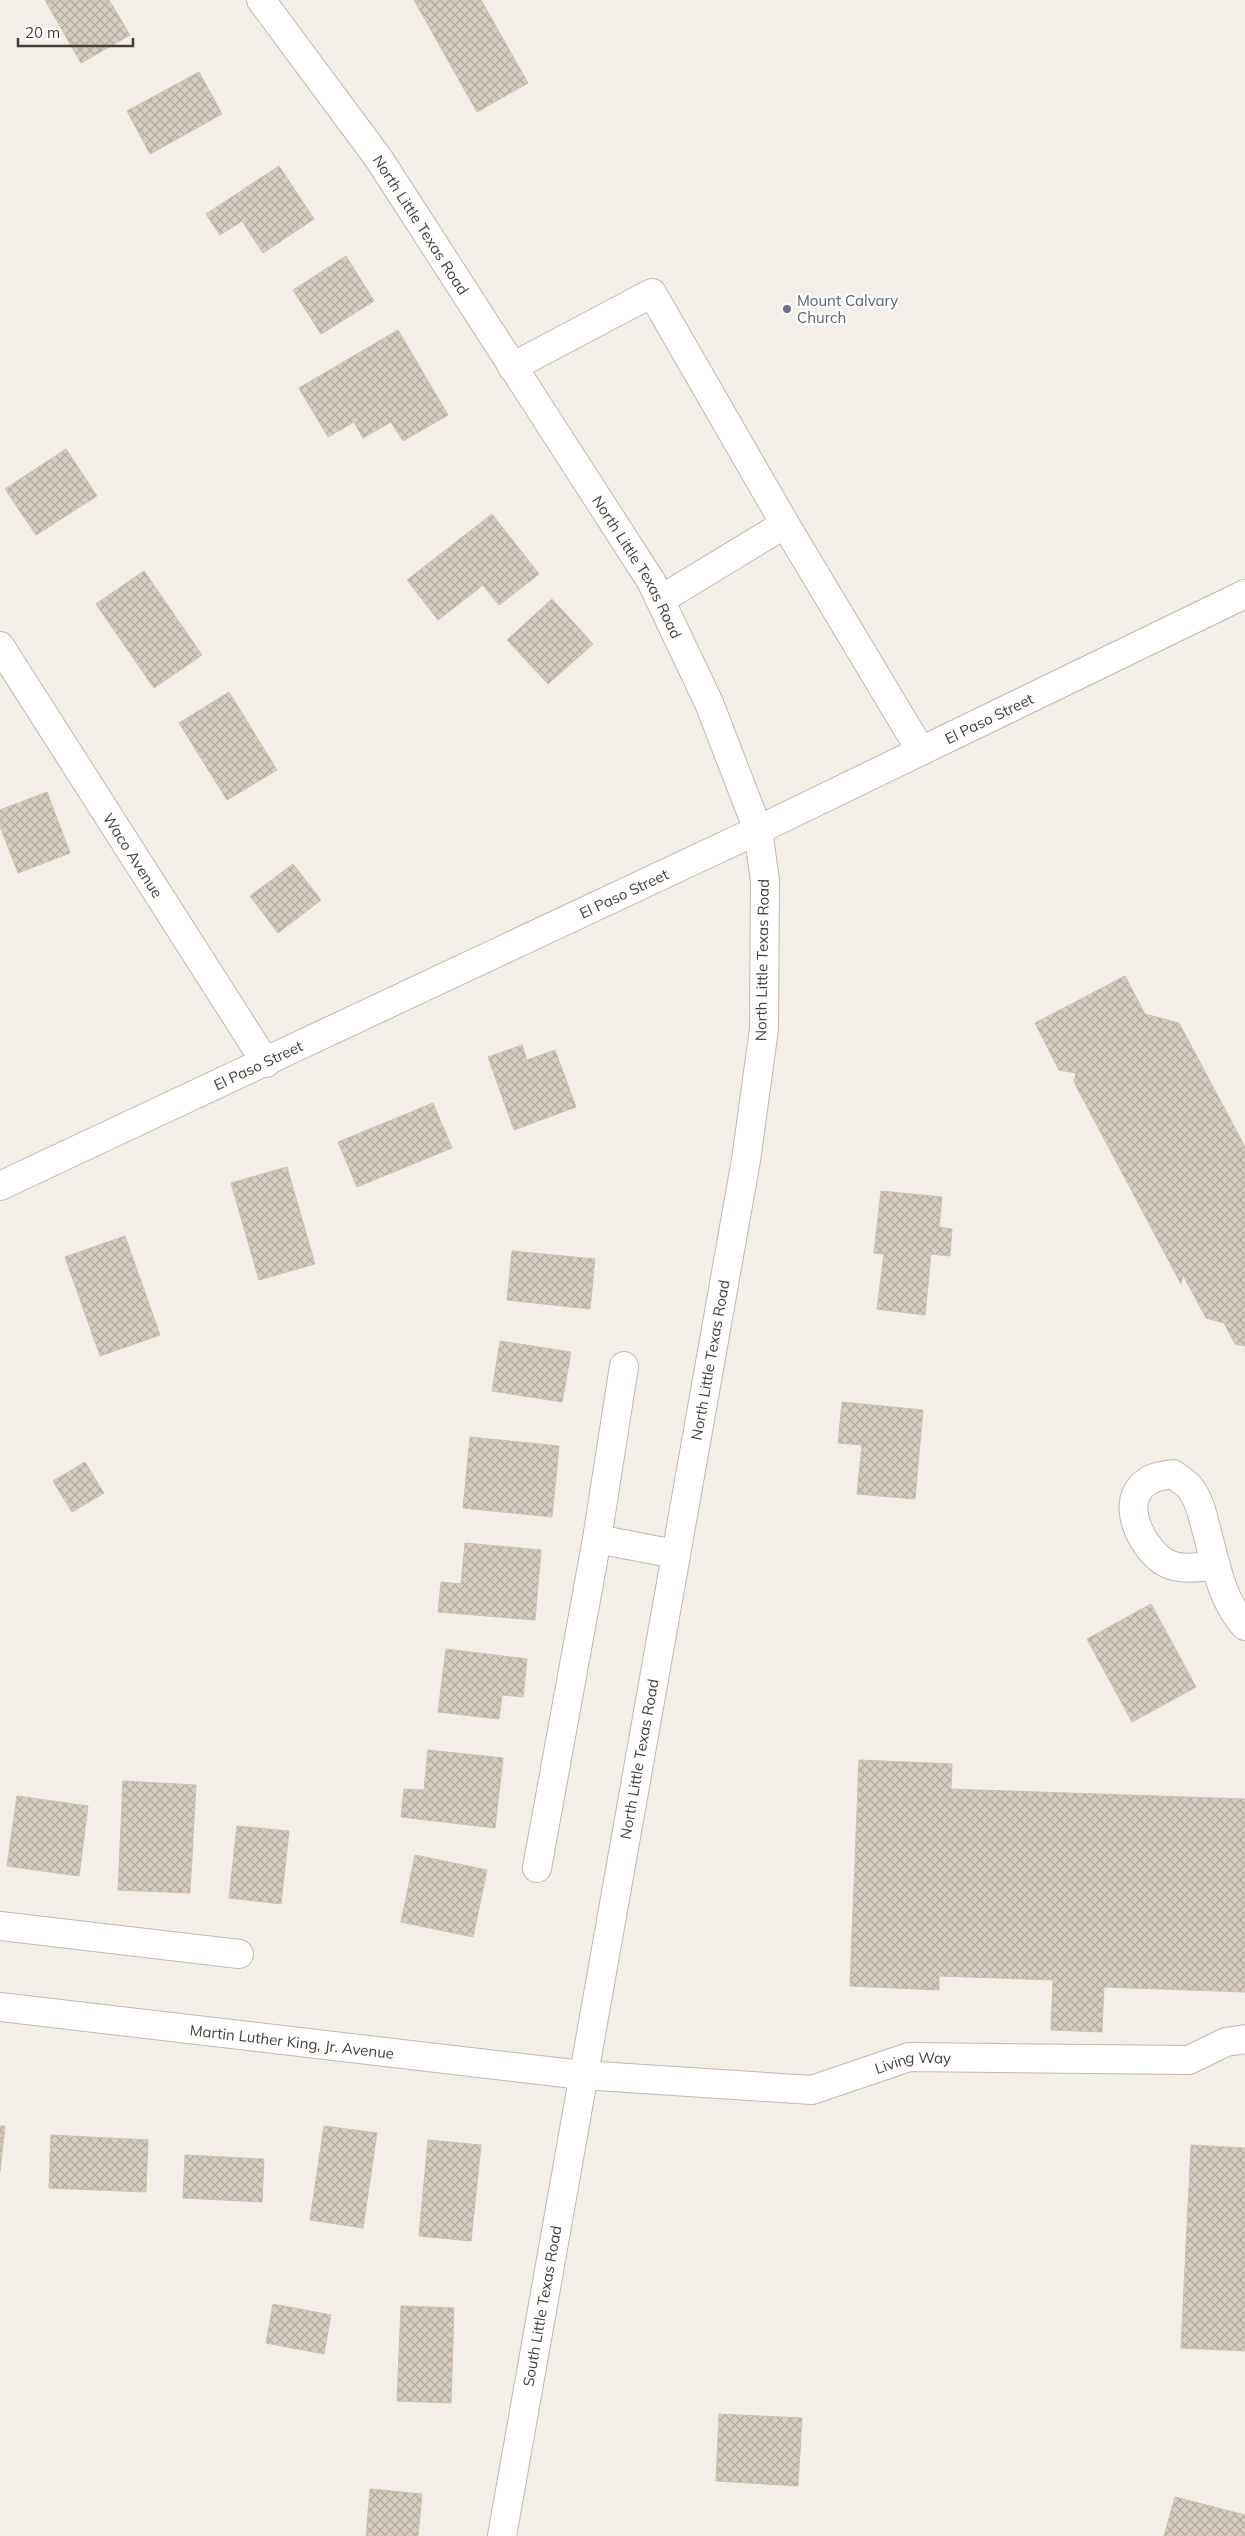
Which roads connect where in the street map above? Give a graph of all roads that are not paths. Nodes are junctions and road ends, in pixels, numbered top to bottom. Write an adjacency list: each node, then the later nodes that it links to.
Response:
1 (261, 0): 2 (street, North Little Texas Road)
2 (512, 366): 3 (street); 5 (street, North Little Texas Road)
3 (785, 524): 5 (street); 7 (street)
4 (1245, 594): 7 (street, El Paso Street)
5 (660, 600): 8 (street, North Little Texas Road)
6 (0, 646): 9 (street, Waco Avenue)
7 (921, 751): 8 (street, El Paso Street)
8 (758, 830): 9 (street, El Paso Street); 13 (street, North Little Texas Road)
9 (266, 1063): 10 (street, El Paso Street)
10 (0, 1186)
11 (624, 1366): 12 (street)
12 (597, 1539): 13 (street); 16 (street)
13 (675, 1554): 21 (street, North Little Texas Road)
14 (1216, 1565): 15 (street)
15 (1245, 1626)
16 (537, 1868)
17 (0, 1926): 18 (street)
18 (239, 1954)
19 (0, 2007): 21 (street, Martin Luther King, Jr. Avenue)
20 (1245, 2038): 21 (street, Living Way)
21 (582, 2075): 22 (street, South Little Texas Road)
22 (502, 2536)

